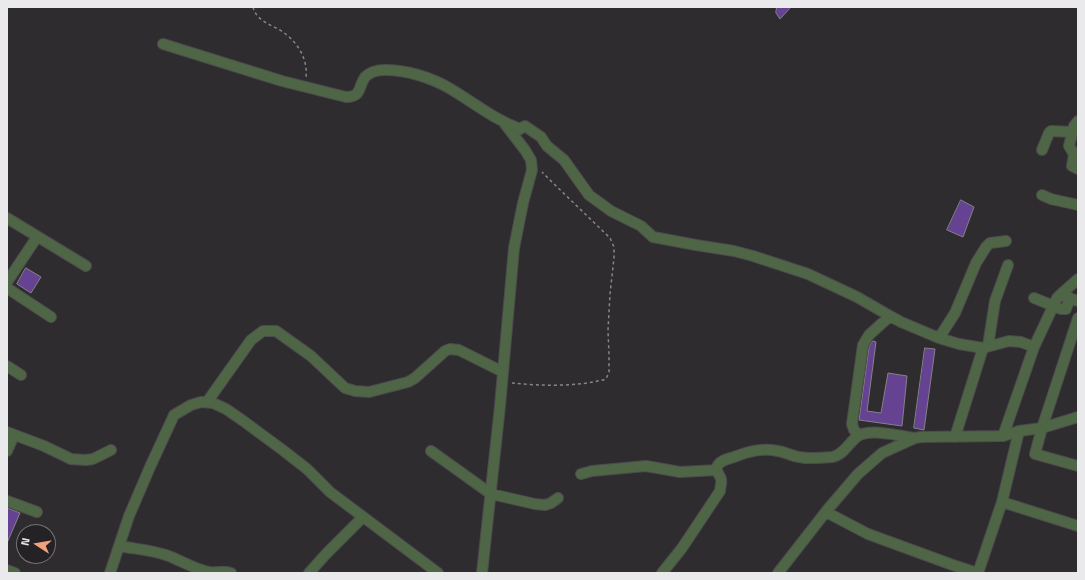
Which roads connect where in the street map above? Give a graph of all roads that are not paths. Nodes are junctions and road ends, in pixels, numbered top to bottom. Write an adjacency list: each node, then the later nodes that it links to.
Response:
1 (163, 44): 3 (street)
2 (1078, 121): 4 (street)
3 (504, 123): 21 (street); 29 (street)
4 (1072, 132): 5 (street); 6 (street)
5 (1042, 150)
6 (1078, 169)
7 (1042, 195): 8 (street)
8 (1078, 205)
9 (7, 218): 10 (street)
10 (37, 237): 13 (street); 15 (street)
11 (1006, 241): 24 (street)
12 (1008, 265): 25 (street)
13 (86, 266)
14 (1078, 279): 17 (street)
15 (7, 282)
16 (7, 288): 22 (street)
17 (1060, 295): 19 (street); 20 (street)
18 (1034, 298): 20 (street)
19 (1074, 300): 20 (street)
20 (1053, 306): 26 (street)
21 (890, 316): 24 (street); 35 (street)
22 (51, 317)
23 (1078, 318): 32 (street)
24 (939, 338): 25 (street)
25 (986, 347): 26 (street); 37 (street)
26 (1034, 347): 36 (street)
27 (7, 366): 28 (street)
28 (21, 375)
29 (503, 377): 30 (street); 45 (street)
30 (207, 402): 51 (street); 53 (street)
31 (1078, 416): 32 (street)
32 (1042, 428): 33 (street); 42 (street)
33 (1019, 431): 36 (street); 48 (street)
34 (11, 433): 39 (street); 40 (street)
35 (860, 436): 38 (street); 43 (street)
36 (1003, 436): 37 (street)
37 (955, 437): 38 (street)
38 (915, 438): 50 (street)
39 (111, 450)
40 (7, 451)
41 (431, 451): 45 (street)
42 (1078, 466)
43 (717, 470): 44 (street); 61 (street)
44 (582, 474)
45 (491, 494): 46 (street); 60 (street)
46 (558, 498)
47 (7, 500): 49 (street)
48 (1002, 502): 52 (street); 63 (street)
49 (37, 512)
50 (826, 512): 62 (street); 63 (street)
51 (363, 517): 58 (street); 59 (street)
52 (1078, 526)
53 (120, 546): 56 (street); 57 (street)
54 (7, 570): 55 (street)
55 (15, 573)
56 (110, 573)
57 (231, 573)
58 (310, 573)
59 (438, 573)
60 (482, 573)
61 (662, 573)
62 (778, 573)
63 (978, 573)

